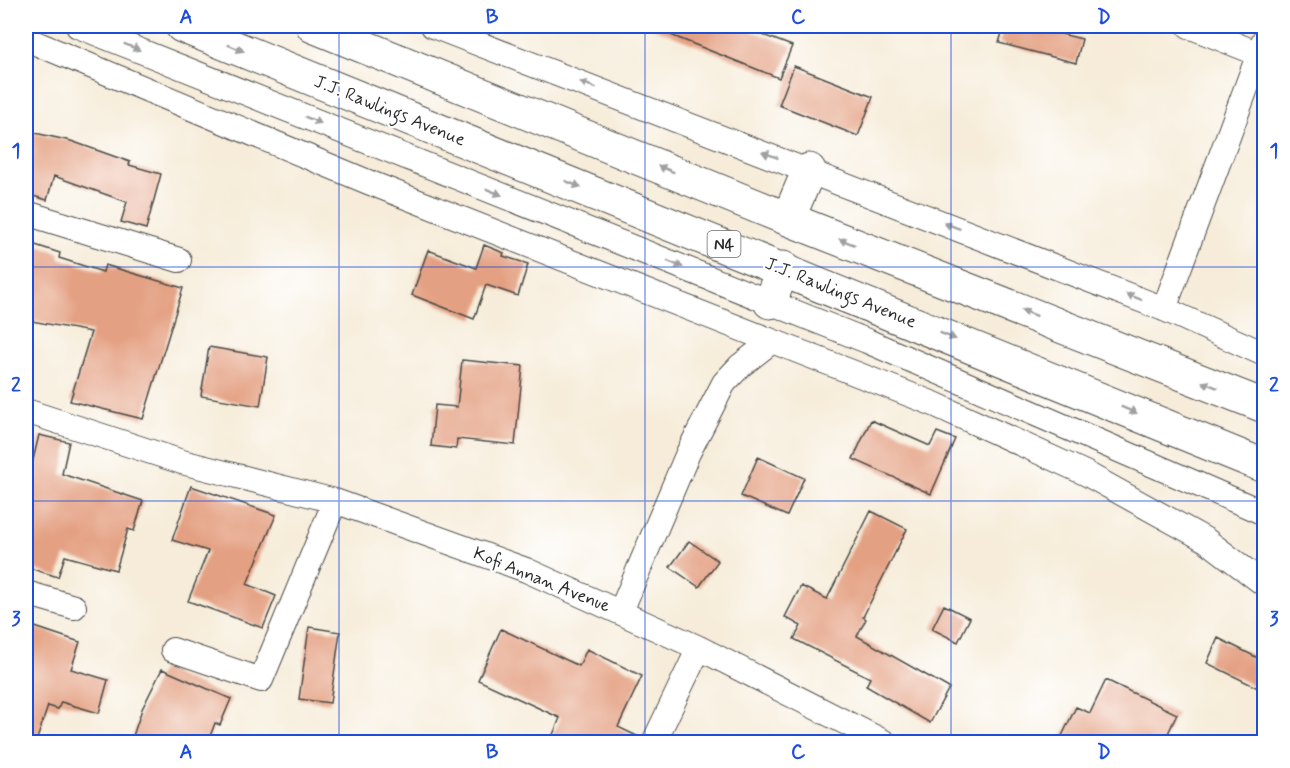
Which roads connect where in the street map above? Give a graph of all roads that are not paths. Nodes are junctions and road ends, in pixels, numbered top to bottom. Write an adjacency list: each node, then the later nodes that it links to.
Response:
1 (78, 26): 13 (street, one-way to 13)
2 (182, 26): 12 (highway, J.J. Rawlings Avenue / N4, one-way to 12)
3 (313, 26): 10 (highway, one-way to 3)
4 (433, 26): 8 (street, one-way to 4)
5 (1189, 26): 7 (street)
6 (26, 39): 15 (street)
7 (1263, 50): 14 (street)
8 (808, 170): 10 (highway); 14 (street, one-way to 8)
9 (26, 213): 11 (street)
10 (788, 219): 17 (highway, one-way to 10)
11 (179, 260)
12 (783, 268): 13 (highway); 19 (highway, J.J. Rawlings Avenue / N4, one-way to 19)
13 (770, 302): 21 (street)
14 (1164, 309): 16 (street)
15 (772, 341): 22 (street); 25 (street)
16 (1264, 354)
17 (1264, 406)
18 (26, 411): 20 (street, Kofi Annan Avenue)
19 (1264, 466)
20 (335, 501): 25 (street, Kofi Annan Avenue); 27 (street)
21 (1264, 513)
22 (1264, 584)
23 (26, 593): 24 (street)
24 (74, 607)
25 (621, 611): 26 (street, Kofi Annan Avenue)
26 (699, 648): 28 (street); 29 (street, Kofi Annan Avenue)
27 (173, 650)
28 (654, 742)
29 (884, 742)

